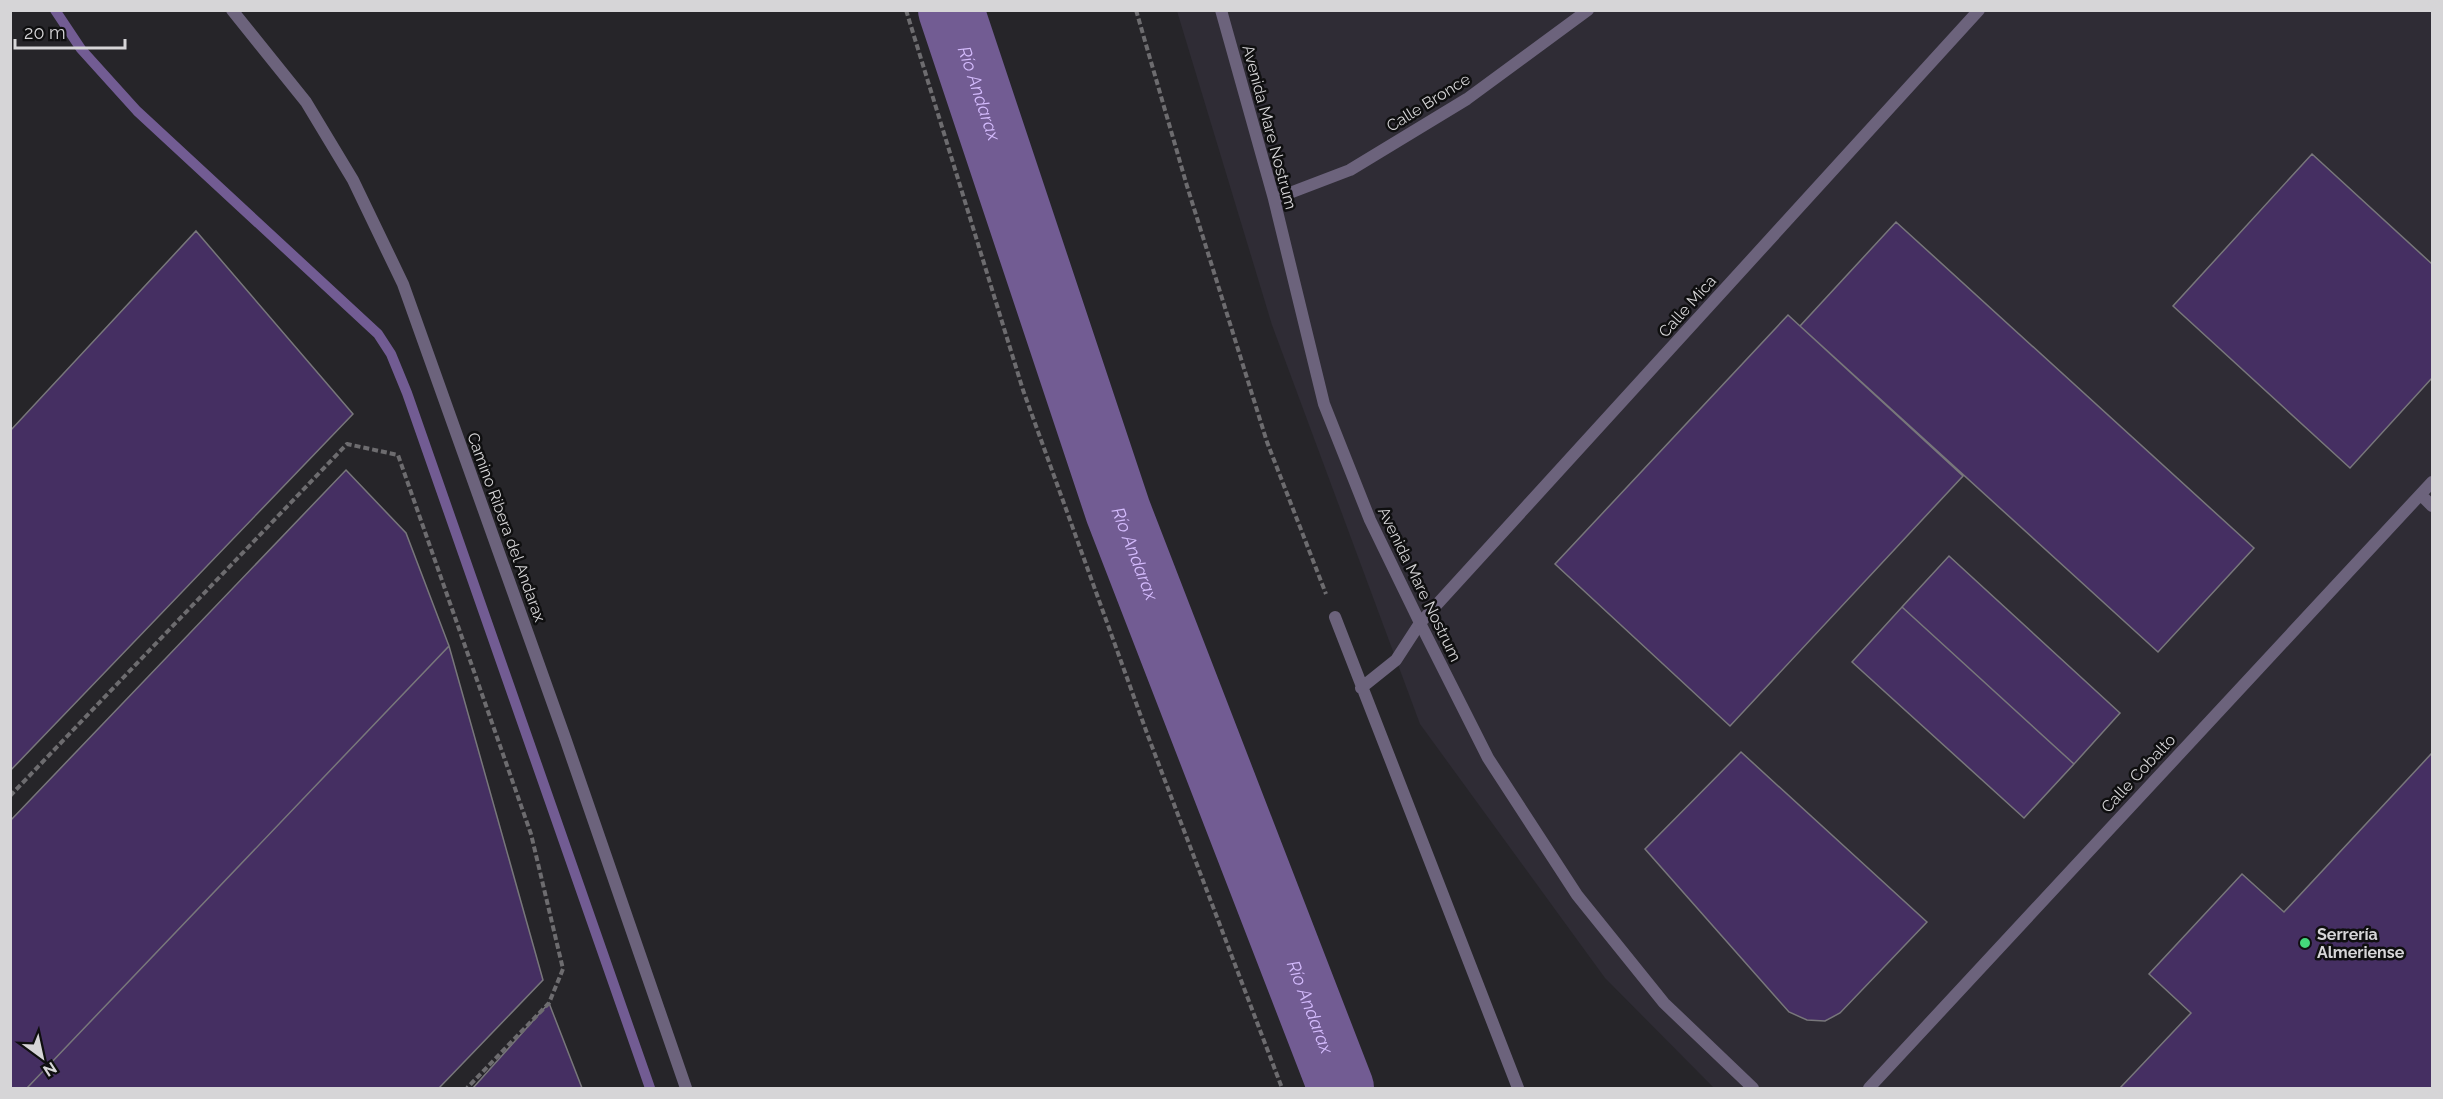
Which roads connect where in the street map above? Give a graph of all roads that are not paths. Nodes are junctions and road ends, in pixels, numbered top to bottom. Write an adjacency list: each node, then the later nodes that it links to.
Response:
1 (232, 10): 12 (street, Camino Ribera del Andarax)
2 (1221, 10): 5 (street, Avenida Mare Nostrum)
3 (1588, 10): 5 (street, Calle Bronce)
4 (1979, 10): 10 (street, Calle Mica)
5 (1274, 199): 10 (street, Avenida Mare Nostrum)
6 (2433, 482): 7 (street, Calle Cobalto)
7 (2421, 495): 8 (street); 15 (street, Calle Cobalto)
8 (2433, 506)
9 (1335, 617): 11 (street)
10 (1420, 623): 11 (street, Calle Mica); 14 (street, Avenida Mare Nostrum)
11 (1361, 688): 13 (street)
12 (686, 1089)
13 (1518, 1089)
14 (1753, 1089)
15 (1869, 1089)

